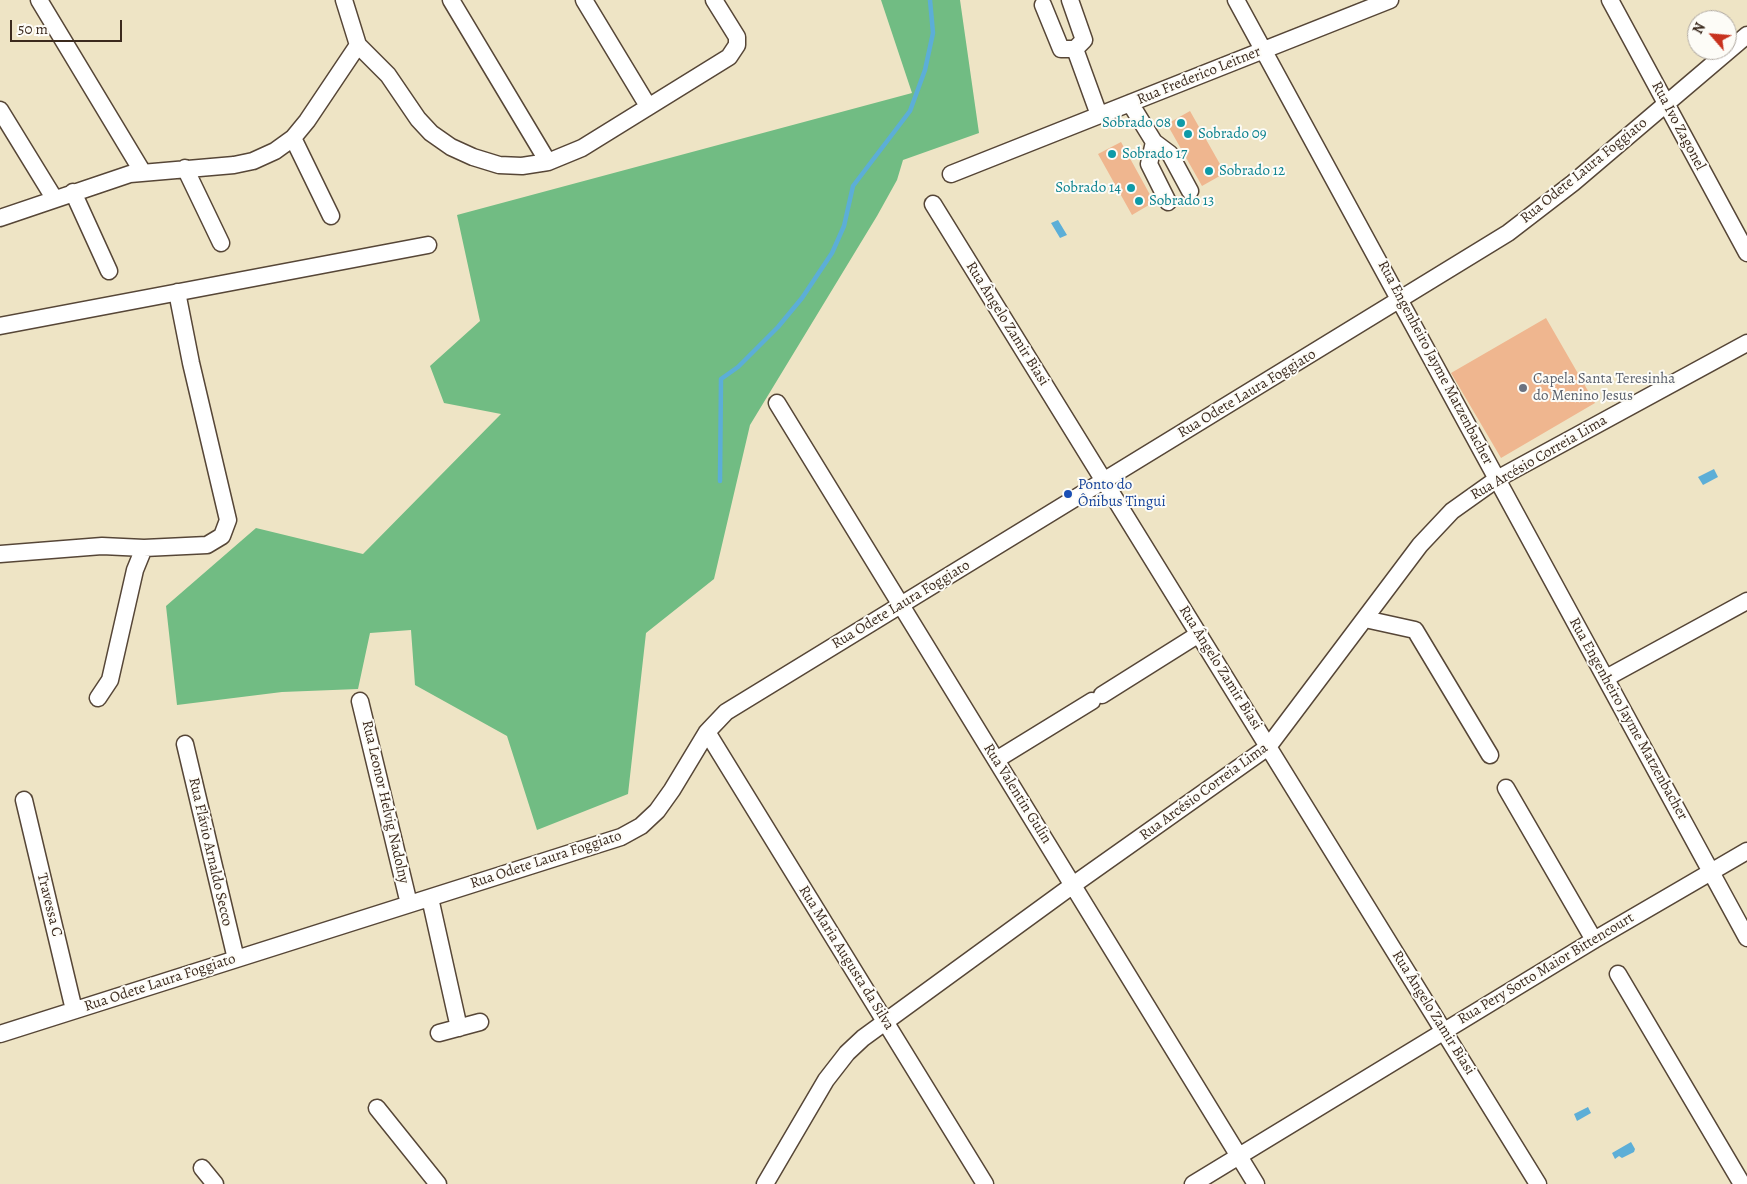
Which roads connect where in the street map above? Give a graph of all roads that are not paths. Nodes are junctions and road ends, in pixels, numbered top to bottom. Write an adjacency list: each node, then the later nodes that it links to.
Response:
1 (39, 0): 24 (street)
2 (344, 0): 12 (street)
3 (451, 0): 22 (street)
4 (584, 0): 17 (street)
5 (714, 0): 17 (street)
6 (1070, 0): 13 (street)
7 (1236, 0): 14 (street, Rua Engenheiro Jayme Matzenbacher)
8 (1390, 0): 14 (street, Rua Frederico Leitner)
9 (1610, 0): 16 (street, Rua Ivo Zagonel)
10 (1043, 5): 13 (street)
11 (1747, 34): 16 (street, Rua Odete Laura Foggiato)
12 (358, 45): 20 (street); 22 (street)
13 (1075, 49): 19 (street)
14 (1264, 50): 15 (street, Rua Frederico Leitner); 38 (street, Rua Engenheiro Jayme Matzenbacher)
15 (1130, 103): 19 (street, Rua Frederico Leitner); 21 (street)
16 (1666, 104): 35 (street, Rua Ivo Zagonel); 38 (street, Rua Odete Laura Foggiato)
17 (648, 106): 22 (street)
18 (0, 110): 28 (street)
19 (1099, 115): 25 (street, Rua Frederico Leitner)
20 (294, 138): 23 (street); 31 (street)
21 (1154, 142): 26 (street); 29 (street)
22 (548, 162)
23 (185, 168): 24 (street); 33 (street)
24 (142, 171): 27 (street)
25 (951, 174)
26 (1190, 191)
27 (73, 192): 28 (street); 36 (street)
28 (54, 198): 32 (street)
29 (1168, 202)
30 (933, 204): 43 (street, Rua Ângelo Zamir Biasi)
31 (331, 216)
32 (0, 218)
33 (221, 244)
34 (428, 245): 37 (street)
35 (1747, 253)
36 (109, 271)
37 (177, 292): 39 (street); 44 (street)
38 (1400, 300): 42 (street, Rua Engenheiro Jayme Matzenbacher); 43 (street, Rua Odete Laura Foggiato)
39 (0, 326)
40 (1747, 343): 42 (street, Rua Arcésio Correia Lima)
41 (777, 403): 47 (street, Rua Valentin Gulin)
42 (1497, 479): 48 (street, Rua Arcésio Correia Lima); 50 (street, Rua Engenheiro Jayme Matzenbacher)
43 (1104, 481): 47 (street, Rua Odete Laura Foggiato); 49 (street, Rua Ângelo Zamir Biasi)
44 (144, 548): 45 (street); 51 (street)
45 (0, 554)
46 (1747, 601): 50 (street)
47 (901, 606): 53 (street, Rua Odete Laura Foggiato); 57 (street, Rua Valentin Gulin)
48 (1365, 619): 55 (street, Rua Arcésio Correia Lima); 56 (street)
49 (1199, 634): 55 (street, Rua Ângelo Zamir Biasi); 57 (street)
50 (1606, 678): 61 (street, Rua Engenheiro Jayme Matzenbacher)
51 (98, 698)
52 (360, 701): 64 (street, Rua Leonor Helvig Nadolny)
53 (707, 732): 63 (street, Rua Odete Laura Foggiato); 70 (street, Rua Maria Augusta da Silva)
54 (185, 744): 67 (street, Rua Flávio Arnaldo Secco)
55 (1268, 747): 62 (street, Rua Arcésio Correia Lima); 73 (street, Rua Ângelo Zamir Biasi)
56 (1490, 755)
57 (996, 760): 62 (street, Rua Valentin Gulin)
58 (1506, 788): 66 (street)
59 (24, 800): 69 (street, Travessa C)
60 (1747, 851): 61 (street, Rua Pery Sotto Maior Bittencourt)
61 (1711, 871): 65 (street, Rua Engenheiro Jayme Matzenbacher); 66 (street, Rua Pery Sotto Maior Bittencourt)
62 (1073, 885): 70 (street, Rua Arcésio Correia Lima); 77 (street, Rua Valentin Gulin)
63 (430, 898): 64 (street, Rua Odete Laura Foggiato); 72 (street)
64 (409, 904): 67 (street, Rua Odete Laura Foggiato)
65 (1747, 938)
66 (1594, 940): 73 (street, Rua Pery Sotto Maior Bittencourt)
67 (236, 959): 69 (street, Rua Odete Laura Foggiato)
68 (1618, 974): 86 (street)
69 (74, 1010): 75 (street, Rua Odete Laura Foggiato)
70 (885, 1021): 81 (street, Rua Arcésio Correia Lima); 82 (street, Rua Maria Augusta da Silva)
71 (480, 1022): 72 (street)
72 (459, 1028): 74 (street)
73 (1444, 1031): 77 (street, Rua Pery Sotto Maior Bittencourt); 85 (street, Rua Ângelo Zamir Biasi)
74 (439, 1033)
75 (0, 1034)
76 (377, 1108): 80 (street)
77 (1239, 1156): 83 (street, Rua Pery Sotto Maior Bittencourt); 84 (street, Rua Valentin Gulin)
78 (202, 1168): 79 (street)
79 (215, 1184)
80 (438, 1184)
81 (765, 1184)
82 (985, 1184)
83 (1194, 1184)
84 (1256, 1184)
85 (1538, 1184)
86 (1742, 1184)

